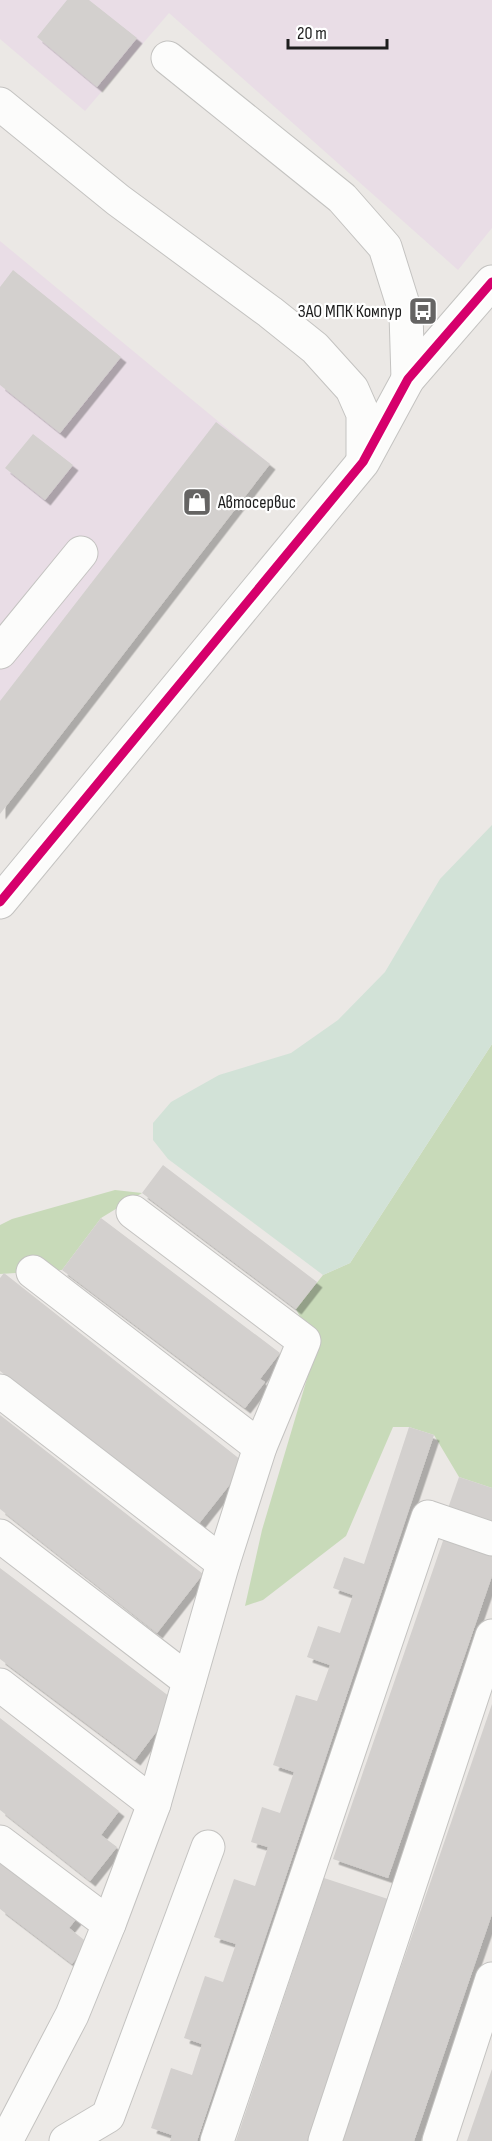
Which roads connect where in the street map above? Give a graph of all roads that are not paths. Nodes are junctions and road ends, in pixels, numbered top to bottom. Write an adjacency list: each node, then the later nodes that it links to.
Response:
1 (168, 58): 4 (street)
2 (0, 104): 5 (street)
3 (492, 282): 4 (street)
4 (408, 380): 5 (street)
5 (363, 462): 8 (street)
6 (81, 553): 7 (street)
7 (0, 652)
8 (0, 902)
9 (133, 1212): 12 (street)
10 (33, 1272): 12 (street)
11 (0, 1391): 15 (street)
12 (260, 1447): 15 (street)
13 (0, 1536): 17 (street)
14 (492, 1539): 26 (street)
15 (223, 1563): 17 (street)
16 (492, 1636): 27 (street)
17 (189, 1681): 19 (street)
18 (0, 1685): 19 (street)
19 (154, 1804): 22 (street)
20 (0, 1842): 22 (street)
21 (208, 1847): 25 (street)
22 (109, 1924): 24 (street)
23 (492, 1979): 28 (street)
24 (13, 2139)
25 (66, 2141)
26 (217, 2141)
27 (325, 2141)
28 (439, 2141)

